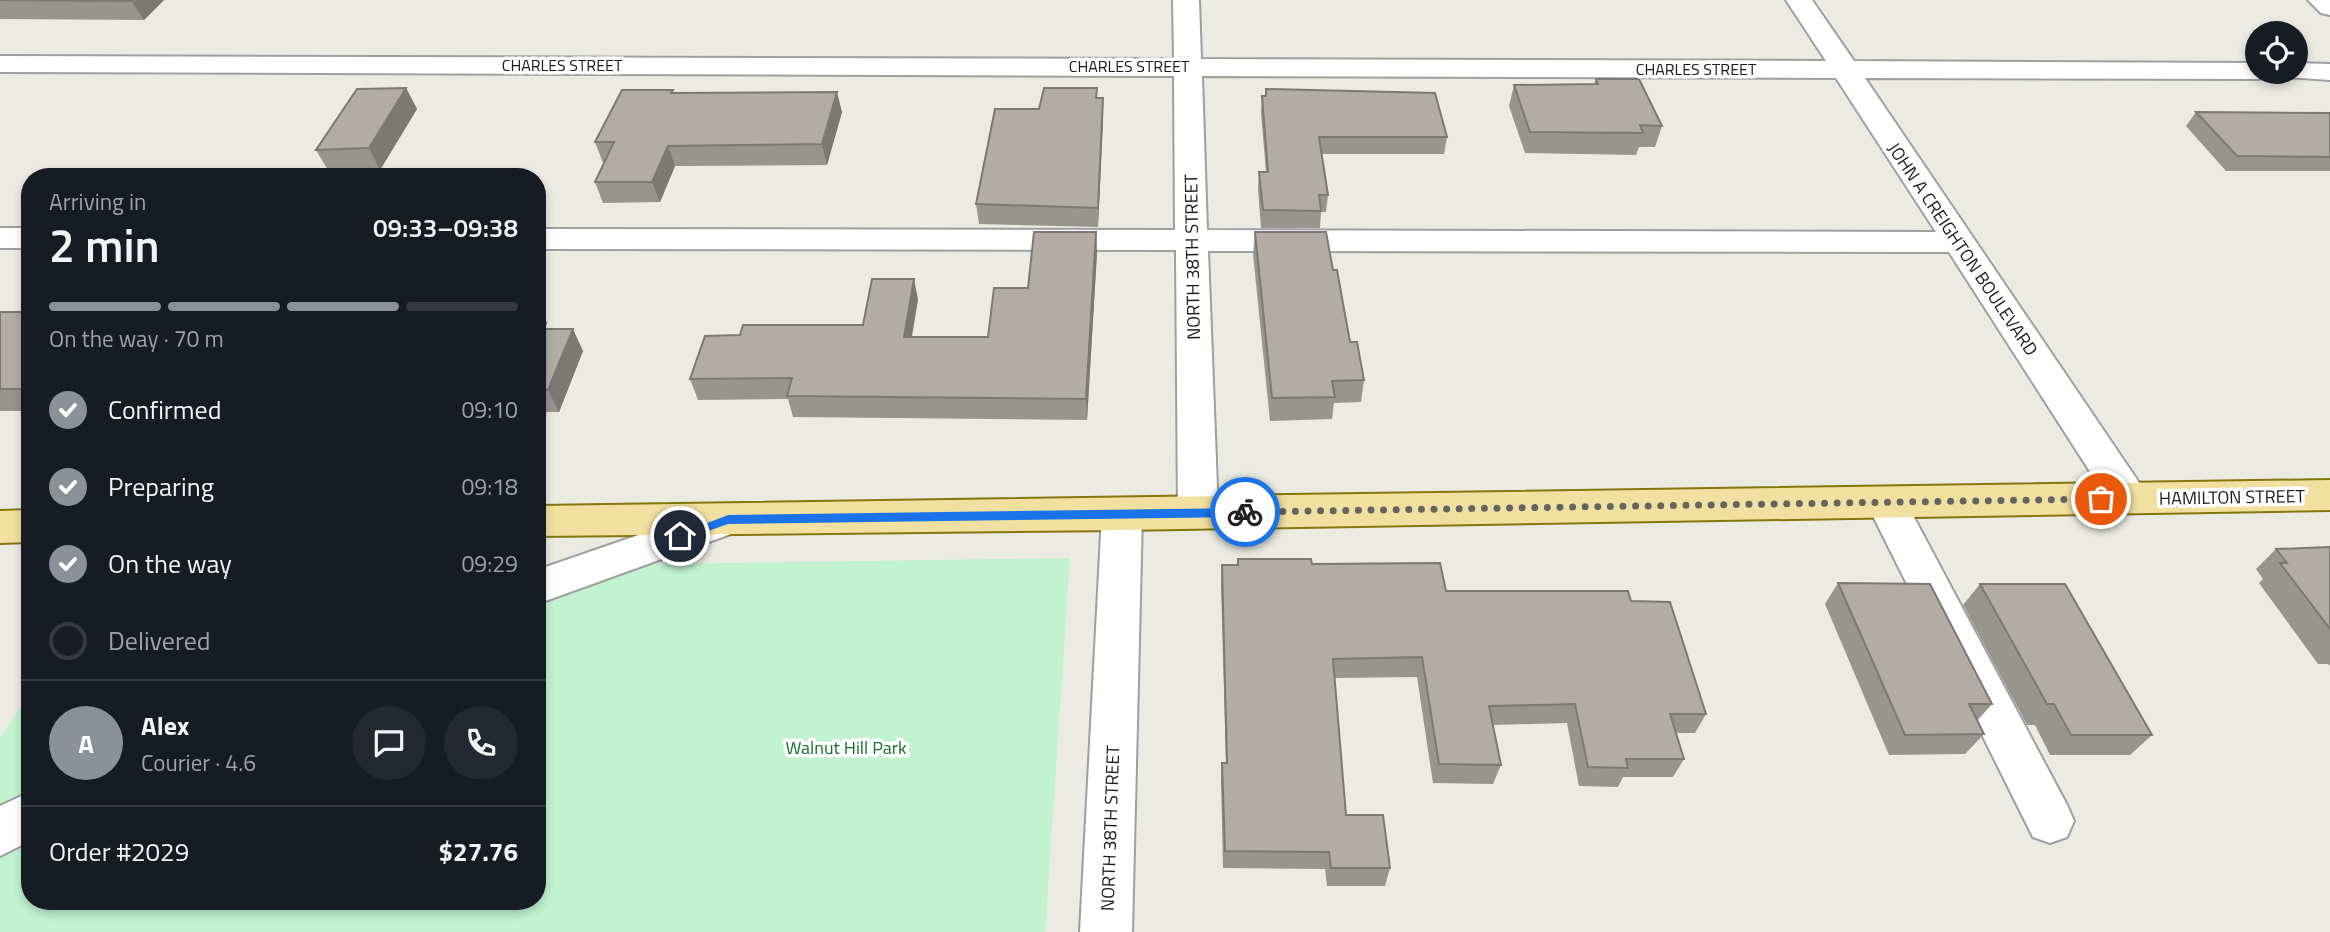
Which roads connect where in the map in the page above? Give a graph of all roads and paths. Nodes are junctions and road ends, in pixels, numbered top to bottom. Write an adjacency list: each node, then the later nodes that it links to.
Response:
1 (1186, 0): 6 (street, NORTH 38TH STREET)
2 (1799, 0): 7 (street, JOHN A CREIGHTON BOULEVARD)
3 (2321, 0): 4 (street)
4 (2330, 7)
5 (0, 64): 6 (street, CHARLES STREET)
6 (1187, 66): 7 (street, CHARLES STREET); 14 (street, NORTH 38TH STREET)
7 (1843, 69): 8 (street, CHARLES STREET); 15 (street, JOHN A CREIGHTON BOULEVARD)
8 (2245, 71)
9 (2308, 71): 10 (street)
10 (2330, 72)
11 (0, 238): 12 (street)
12 (21, 238)
13 (546, 239): 14 (street)
14 (1192, 241): 15 (street); 19 (street, NORTH 38TH STREET)
15 (1958, 242): 17 (street, JOHN A CREIGHTON BOULEVARD)
16 (2330, 495): 17 (main road, HAMILTON STREET)
17 (2128, 498): 18 (main road, HAMILTON STREET)
18 (1886, 502): 19 (main road, HAMILTON STREET); 27 (street)
19 (1198, 513): 20 (main road, HAMILTON STREET)
20 (1122, 515): 21 (main road, HAMILTON STREET); 29 (street, NORTH 38TH STREET)
21 (728, 519): 22 (main road, HAMILTON STREET); 25 (street)
22 (546, 521)
23 (21, 526): 24 (main road)
24 (0, 527)
25 (546, 584)
26 (21, 820): 28 (street)
27 (2050, 821)
28 (0, 833)
29 (1106, 932)

